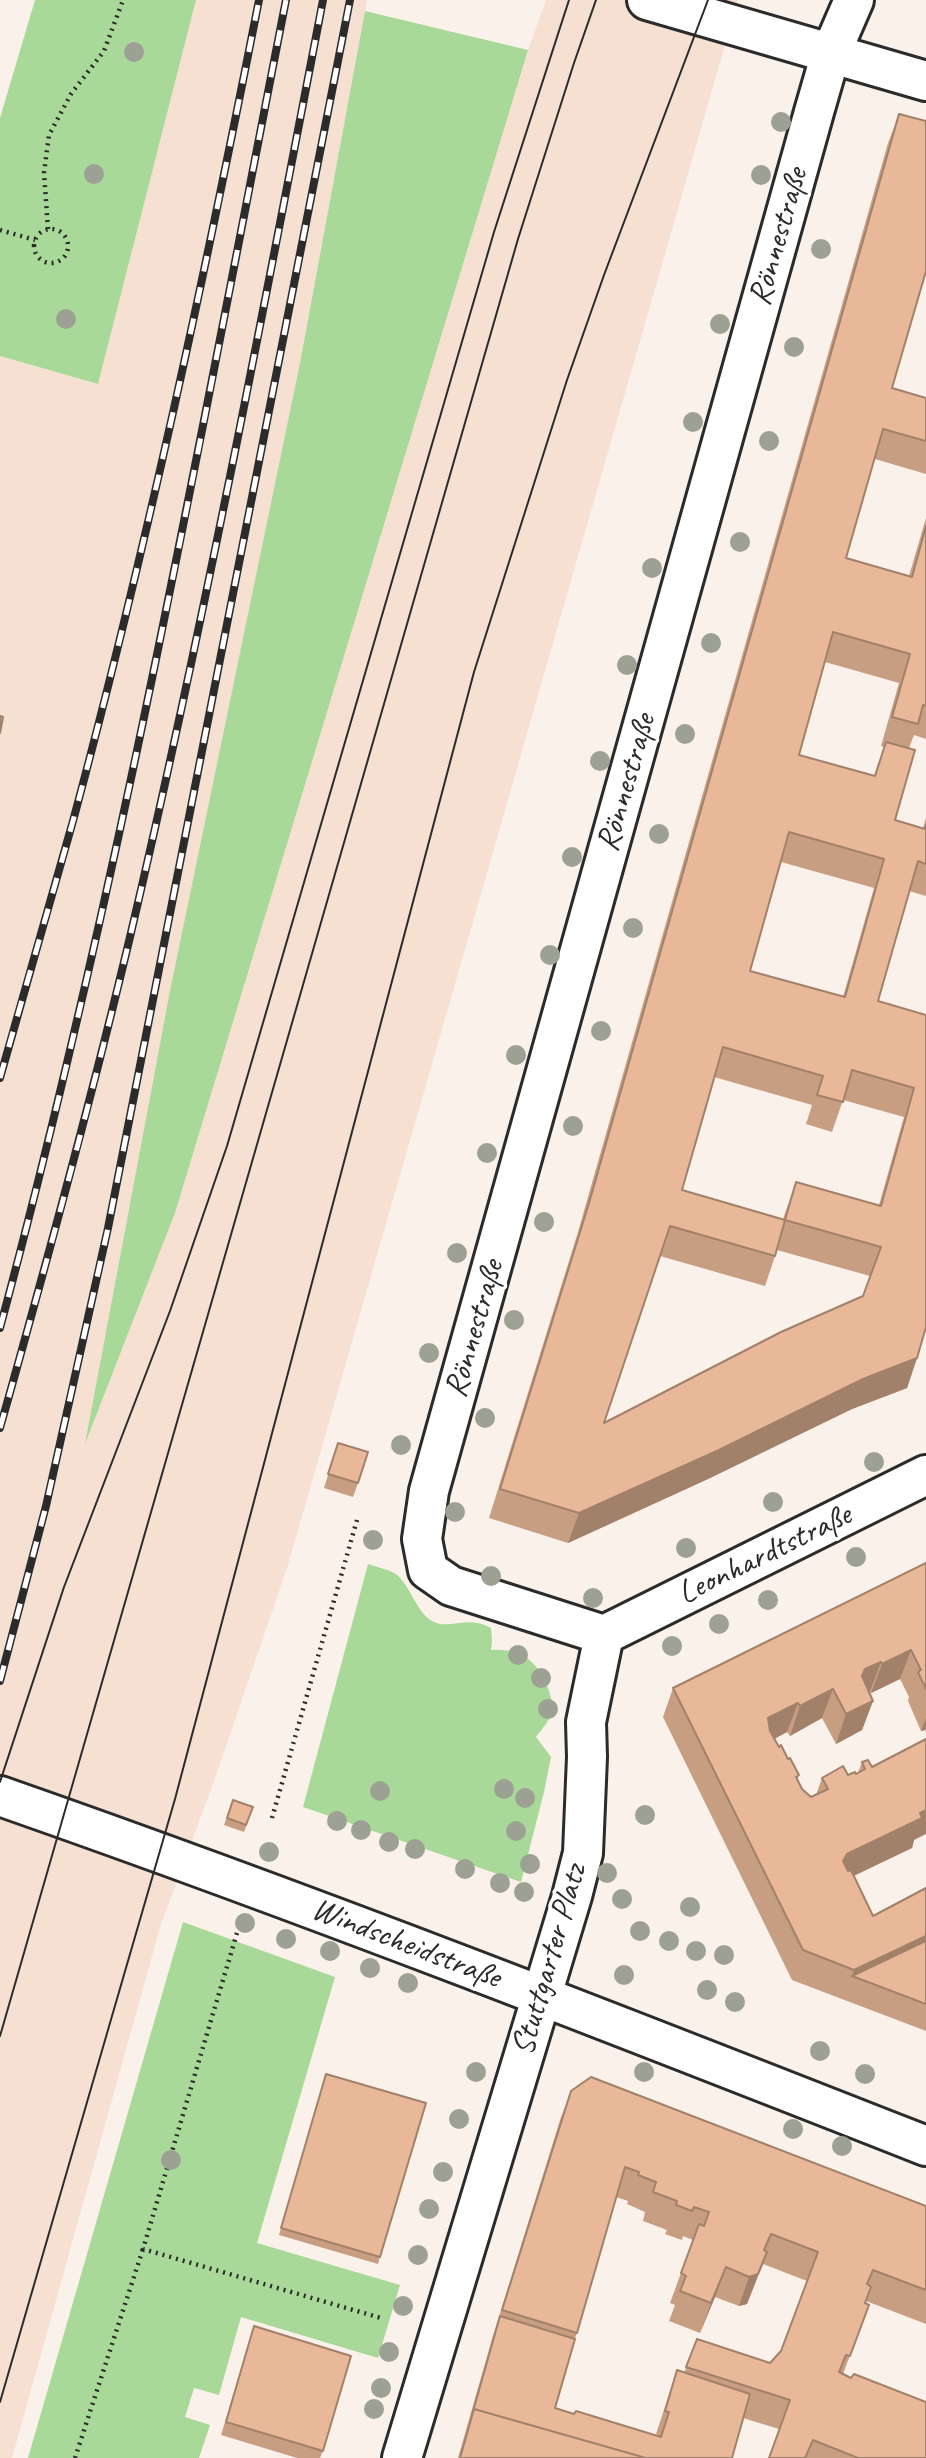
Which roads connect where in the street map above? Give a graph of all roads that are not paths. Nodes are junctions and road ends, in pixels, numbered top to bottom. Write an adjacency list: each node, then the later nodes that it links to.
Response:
1 (647, 0): 3 (street)
2 (854, 0): 3 (street, Rönnestraße)
3 (831, 53): 4 (street); 6 (street, Rönnestraße)
4 (926, 81)
5 (926, 1475): 6 (street, Leonhardtstraße)
6 (604, 1635): 8 (street, Stuttgarter Platz)
7 (0, 1796): 8 (street, Windscheidstraße)
8 (541, 1995): 9 (street, Windscheidstraße); 10 (street, Stuttgarter Platz)
9 (926, 2146)
10 (402, 2458)

